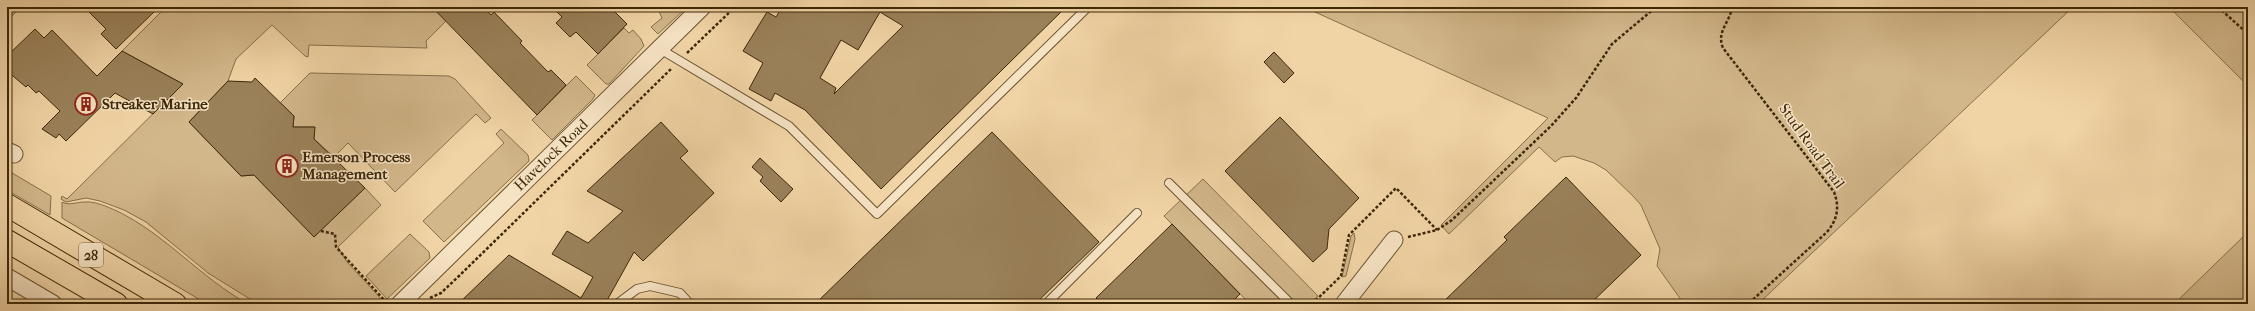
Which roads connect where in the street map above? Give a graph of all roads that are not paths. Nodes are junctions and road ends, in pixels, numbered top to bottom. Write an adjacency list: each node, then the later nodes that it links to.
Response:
1 (702, 7): 3 (street, Havelock Road)
2 (1088, 7): 3 (lane)
3 (660, 49): 13 (street, Havelock Road)
4 (1170, 183): 17 (lane)
5 (7, 205): 12 (main road, 28)
6 (1137, 214): 16 (lane)
7 (1394, 240): 18 (street)
8 (7, 241): 11 (main road, 28)
9 (7, 277): 10 (street)
10 (53, 304)
11 (116, 304)
12 (175, 304)
13 (400, 304)
14 (617, 304): 15 (lane)
15 (690, 304)
16 (1046, 304)
17 (1291, 304)
18 (1344, 304)

